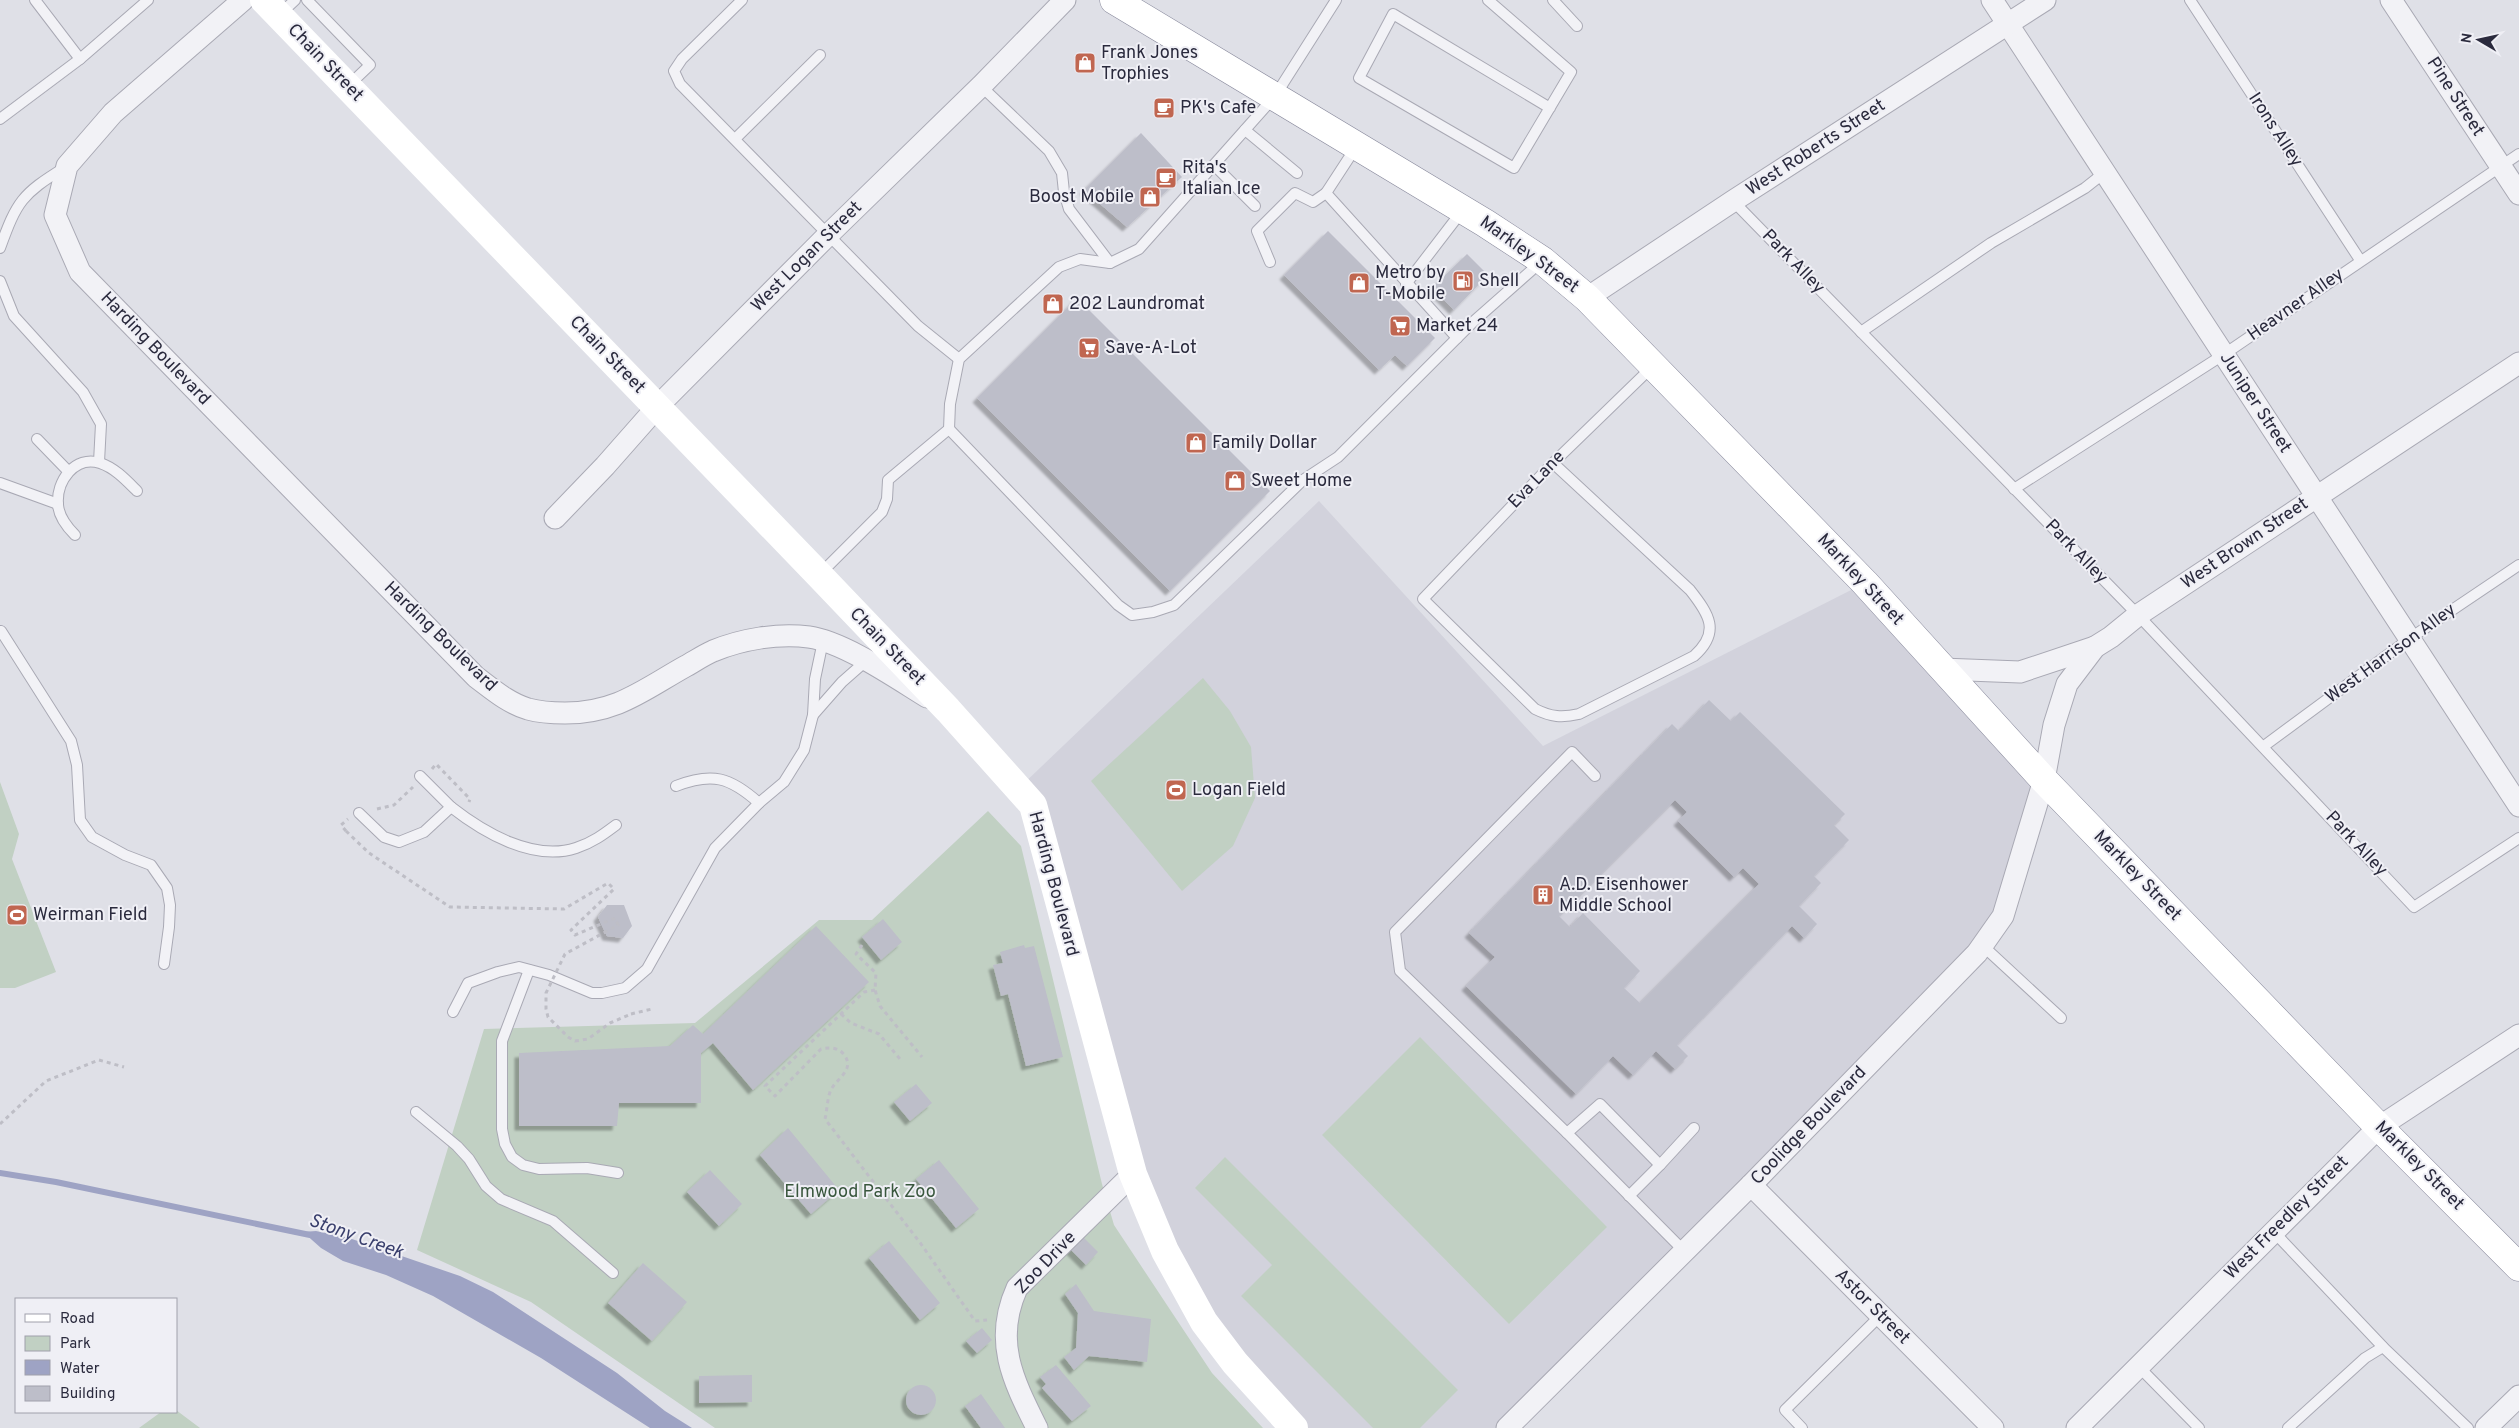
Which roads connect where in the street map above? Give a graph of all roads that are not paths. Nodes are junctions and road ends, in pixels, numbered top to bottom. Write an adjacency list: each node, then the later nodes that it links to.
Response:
1 (35, 0): 19 (lane)
2 (148, 0): 19 (lane)
3 (243, 0): 30 (street)
4 (307, 0): 20 (lane)
5 (742, 0): 26 (lane)
6 (1065, 0): 21 (street, West Logan Street)
7 (1114, 0): 22 (main road, Markley Street)
8 (1336, 0): 22 (lane)
9 (1488, 0): 23 (lane)
10 (1553, 0): 17 (lane)
11 (1992, 0): 16 (street, Juniper Street)
12 (2045, 0): 16 (street, West Roberts Street)
13 (2190, 0): 41 (lane, Irons Alley)
14 (2391, 0): 31 (street, Pine Street)
15 (279, 5): 20 (main road, Chain Street)
16 (2008, 25): 33 (street, Juniper Street); 36 (street, West Roberts Street)
17 (1577, 26)
18 (820, 55): 26 (lane)
19 (80, 59): 24 (lane)
20 (348, 86): 54 (main road, Chain Street)
21 (981, 86): 39 (street, West Logan Street); 44 (lane)
22 (1274, 96): 25 (lane); 27 (main road, Markley Street)
23 (1550, 108): 23 (lane)
24 (0, 120)
25 (1245, 130): 29 (lane); 32 (lane)
26 (735, 139): 39 (lane)
27 (1357, 145): 34 (lane); 38 (main road, Markley Street)
28 (2519, 154): 31 (lane, Heavner Alley)
29 (1214, 165): 37 (lane); 44 (lane)
30 (67, 166): 40 (lane); 72 (street, Harding Boulevard)
31 (2501, 166): 35 (street, Pine Street); 41 (lane, Heavner Alley)
32 (1297, 173)
33 (2104, 173): 48 (lane); 50 (street, Juniper Street)
34 (1326, 193): 43 (lane); 46 (lane)
35 (2519, 194)
36 (1733, 201): 47 (street, West Roberts Street); 48 (lane, Park Alley)
37 (1255, 206)
38 (1463, 209): 42 (main road, Markley Street); 46 (lane)
39 (829, 234): 51 (lane); 54 (street, West Logan Street)
40 (0, 248)
41 (2360, 260): 50 (lane, Heavner Alley)
42 (1543, 261): 47 (main road, Markley Street); 49 (lane)
43 (1270, 262)
44 (1110, 263): 51 (lane)
45 (0, 281): 57 (lane)
46 (1406, 284): 49 (lane)
47 (1587, 298): 53 (main road, Markley Street)
48 (1861, 332): 61 (lane, Park Alley)
49 (1457, 338): 55 (lane)
50 (2223, 355): 61 (lane, Heavner Alley); 63 (street, Juniper Street)
51 (959, 359): 55 (lane)
52 (2519, 363): 63 (street, West Brown Street)
53 (1654, 365): 58 (lane, Eva Lane); 75 (main road, Markley Street)
54 (657, 407): 65 (street, West Logan Street); 68 (main road, Chain Street)
55 (949, 429): 68 (lane)
56 (37, 439): 59 (lane)
57 (99, 462): 59 (lane); 62 (lane)
58 (1553, 463): 58 (lane, Eva Lane)
59 (68, 471): 64 (lane)
60 (0, 483): 64 (lane)
61 (2014, 489): 69 (lane, Park Alley)
62 (137, 491)
63 (2316, 497): 69 (street, West Brown Street); 71 (street, Juniper Street)
64 (58, 504): 66 (lane)
65 (555, 518)
66 (75, 535)
67 (2519, 565): 71 (lane, West Harrison Alley)
68 (819, 575): 76 (main road, Chain Street)
69 (2138, 615): 73 (street, West Brown Street); 78 (lane, Park Alley)
70 (1, 631): 90 (lane)
71 (2409, 639): 78 (lane, West Harrison Alley); 84 (street, Juniper Street)
72 (823, 641): 74 (street, Harding Boulevard); 77 (lane)
73 (2095, 647): 75 (street); 81 (street, West Brown Street)
74 (867, 660): 76 (street, Harding Boulevard); 77 (lane)
75 (1942, 669): 81 (main road, Markley Street)
76 (948, 710): 101 (main road, Harding Boulevard)
77 (813, 715): 83 (lane)
78 (2264, 746): 88 (lane, Park Alley)
79 (1595, 776): 98 (lane)
80 (422, 777): 85 (lane)
81 (2044, 780): 89 (street, Coolidge Boulevard); 96 (main road, Markley Street)
82 (676, 786): 83 (lane)
83 (759, 803): 91 (lane)
84 (2519, 806)
85 (452, 807): 86 (lane); 87 (lane)
86 (359, 813)
87 (616, 825)
88 (2519, 838)
89 (1982, 945): 93 (lane); 102 (street, Coolidge Boulevard)
90 (164, 964)
91 (529, 970): 92 (lane); 100 (lane)
92 (453, 1012)
93 (2061, 1018)
94 (2517, 1038): 96 (street, West Freedley Street)
95 (416, 1112): 107 (lane)
96 (2379, 1126): 104 (street, West Freedley Street); 106 (main road, Markley Street)
97 (1694, 1128): 99 (lane)
98 (1567, 1132): 99 (lane); 103 (lane)
99 (1660, 1165): 103 (lane)
100 (618, 1173)
101 (1134, 1174): 112 (street, Zoo Drive); 113 (main road, Harding Boulevard)
102 (1751, 1186): 105 (street, Coolidge Boulevard); 108 (street, Astor Street)
103 (1629, 1196): 105 (lane)
104 (2274, 1232): 109 (lane); 110 (street, West Freedley Street)
105 (1685, 1252): 114 (street, Coolidge Boulevard)
106 (2519, 1267)
107 (613, 1273)
108 (1881, 1316): 115 (lane); 116 (street, Astor Street)
109 (2383, 1347): 119 (lane); 120 (lane)
110 (2139, 1367): 117 (street, West Freedley Street); 118 (lane)
111 (2519, 1396): 121 (street)
112 (1037, 1428)
113 (1294, 1428)
114 (1507, 1428)
115 (1802, 1428)
116 (1993, 1428)
117 (2078, 1428)
118 (2199, 1428)
119 (2288, 1428)
120 (2468, 1428)
121 (2486, 1428)

